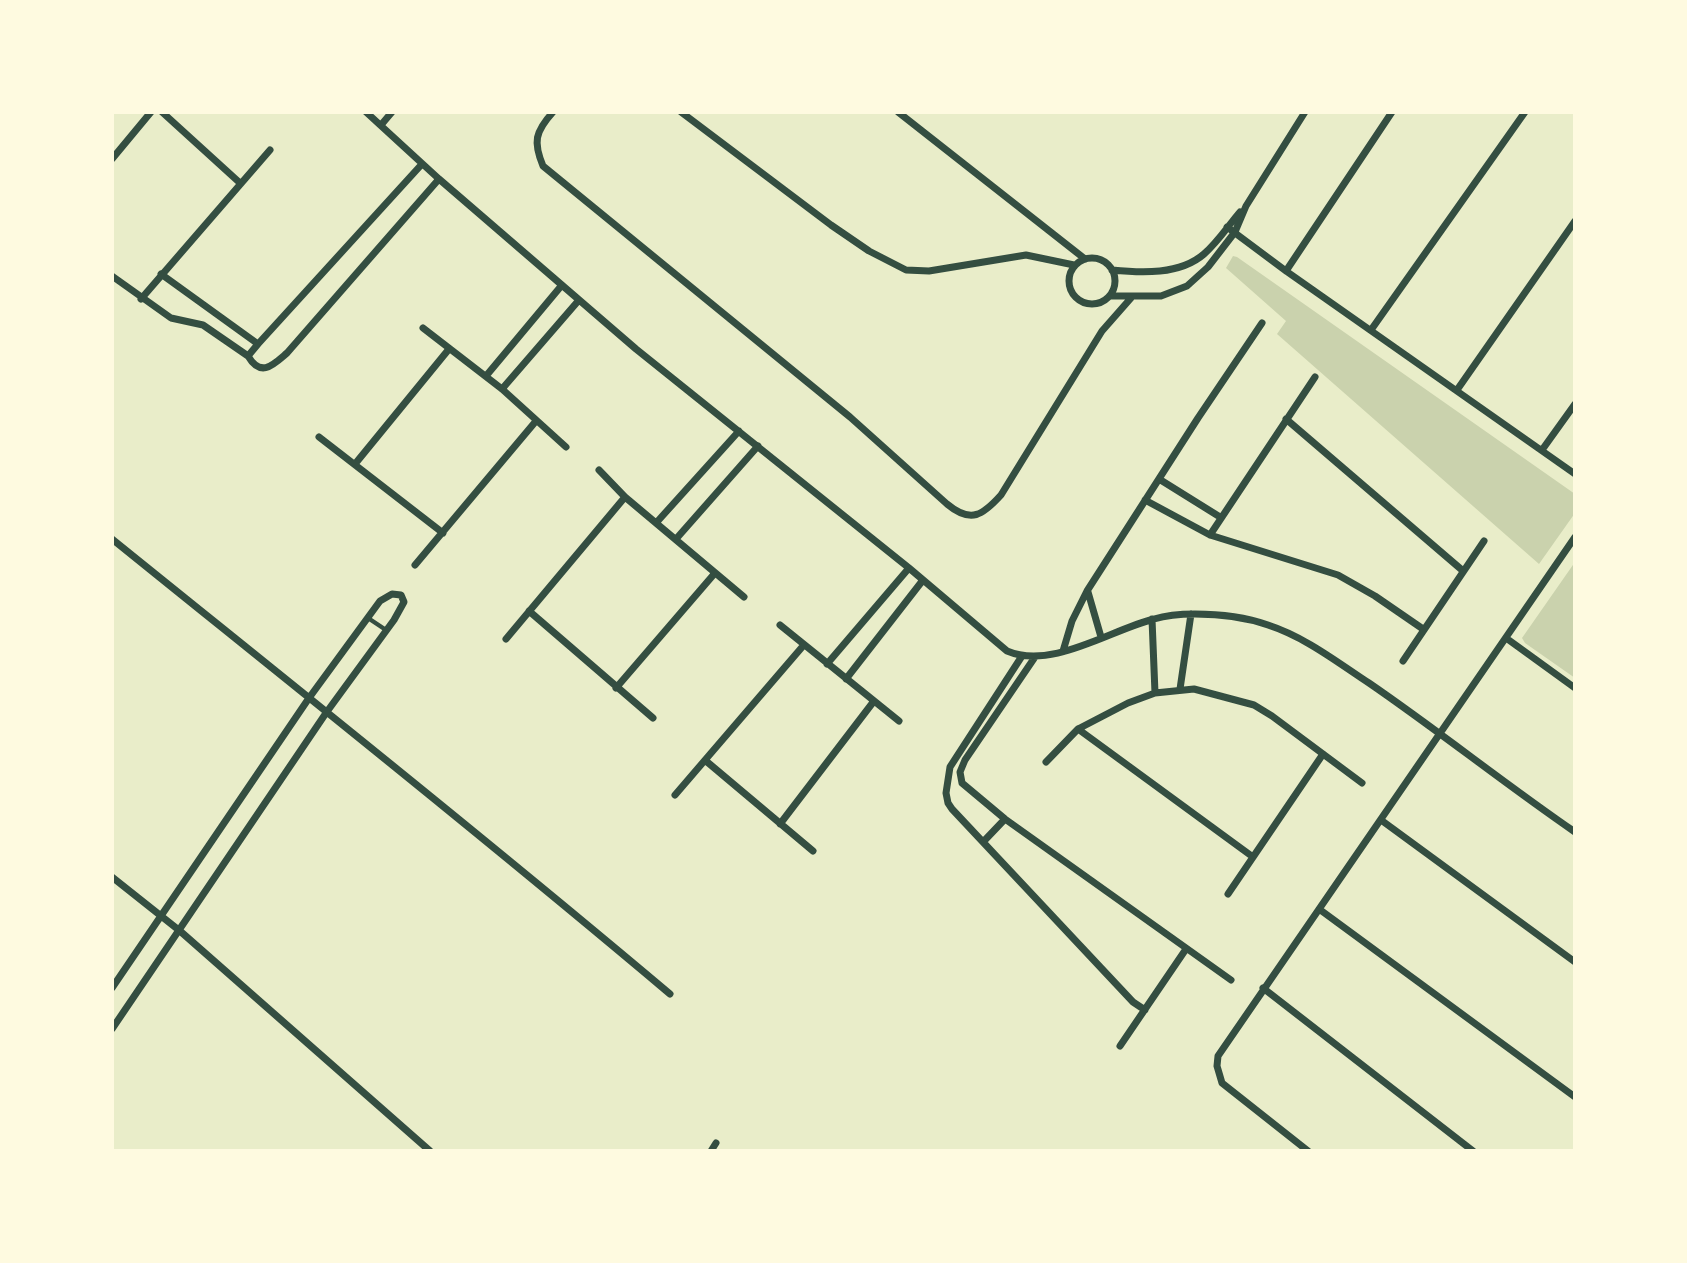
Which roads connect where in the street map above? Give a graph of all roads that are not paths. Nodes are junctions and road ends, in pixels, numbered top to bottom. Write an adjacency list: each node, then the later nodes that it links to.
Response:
1 (151, 112): 13 (street)
2 (162, 112): 16 (street)
3 (366, 112): 11 (street)
4 (392, 112): 11 (street)
5 (553, 112): 29 (street)
6 (681, 112): 22 (street)
7 (898, 112): 21 (street)
8 (1305, 112): 17 (street)
9 (1391, 112): 24 (street)
10 (1525, 112): 34 (street)
11 (381, 125): 14 (street)
12 (270, 150): 16 (street)
13 (112, 159)
14 (422, 164): 15 (street); 35 (street)
15 (439, 179): 27 (street); 37 (street)
16 (240, 183): 25 (street)
17 (1245, 206): 19 (street); 20 (street)
18 (1575, 220): 41 (street)
19 (1227, 227): 20 (street); 23 (street)
20 (1235, 232): 24 (street); 29 (street)
21 (1085, 259): 22 (street); 23 (street)
22 (1074, 265): 28 (street)
23 (1112, 270): 28 (street)
24 (1286, 271): 34 (street)
25 (162, 274): 30 (street); 35 (street)
26 (112, 276): 30 (street)
27 (562, 285): 31 (street); 38 (street)
28 (1110, 296): 29 (street)
29 (1130, 298)
30 (141, 299): 37 (street)
31 (579, 300): 40 (street); 45 (street)
32 (1262, 323): 53 (street)
33 (423, 328): 36 (street)
34 (1371, 330): 41 (street)
35 (258, 344): 37 (street)
36 (449, 349): 38 (street); 50 (street)
37 (248, 356)
38 (486, 376): 40 (street)
39 (1315, 377): 43 (street)
40 (502, 389): 44 (street)
41 (1457, 390): 49 (street)
42 (1575, 404): 49 (street)
43 (1286, 419): 56 (street); 66 (street)
44 (536, 421): 48 (street); 58 (street)
45 (739, 430): 47 (street); 57 (street)
46 (319, 437): 50 (street)
47 (758, 446): 62 (street); 65 (street)
48 (566, 447)
49 (1542, 450): 52 (street)
50 (355, 464): 58 (street)
51 (599, 470): 54 (street)
52 (1575, 474)
53 (1159, 479): 55 (street); 56 (street)
54 (625, 497): 57 (street); 71 (street)
55 (1146, 500): 59 (street); 69 (street)
56 (1220, 517): 59 (street)
57 (656, 523): 62 (street)
58 (443, 533): 64 (street)
59 (1210, 535): 76 (street)
60 (1575, 537): 79 (street)
61 (112, 539): 92 (street)
62 (677, 540): 67 (street)
63 (1484, 541): 66 (street)
64 (415, 565)
65 (909, 568): 68 (street); 86 (street)
66 (1462, 570): 76 (street)
67 (715, 573): 70 (street); 88 (street)
68 (923, 580): 83 (street); 87 (street)
69 (1087, 591): 78 (street); 82 (street)
70 (744, 597)
71 (528, 611): 80 (street); 88 (street)
72 (1191, 614): 74 (street); 90 (street); 98 (street)
73 (368, 618): 77 (lane); 77 (street); 92 (street)
74 (1152, 619): 78 (street); 91 (street)
75 (780, 625): 81 (street)
76 (1423, 629): 85 (street)
77 (387, 630): 94 (street)
78 (1101, 637): 82 (street)
79 (1506, 638): 89 (street); 98 (street)
80 (506, 639)
81 (803, 646): 86 (street); 102 (street)
82 (1063, 652): 84 (street)
83 (1022, 656): 84 (street); 100 (street)
84 (1035, 657): 101 (street)
85 (1403, 661)
86 (827, 664): 87 (street)
87 (846, 679): 93 (street)
88 (617, 688): 95 (street)
89 (1575, 688)
90 (1180, 690): 91 (street); 99 (street)
91 (1155, 693): 97 (street)
92 (309, 698): 94 (street); 116 (street)
93 (874, 701): 96 (street); 108 (street)
94 (326, 713): 117 (street); 123 (street)
95 (653, 718)
96 (899, 721)
97 (1078, 729): 103 (street); 112 (street)
98 (1440, 732): 107 (street); 109 (street)
99 (1323, 754): 104 (street); 112 (street)
100 (956, 755): 101 (street); 110 (street)
101 (965, 760): 106 (street)
102 (706, 761): 105 (street); 108 (street)
103 (1046, 762)
104 (1362, 783)
105 (676, 795)
106 (1005, 819): 110 (street); 118 (street)
107 (1381, 820): 115 (street); 119 (street)
108 (780, 824): 111 (street)
109 (1575, 832)
110 (984, 841): 124 (street)
111 (813, 851)
112 (1253, 857): 114 (street)
113 (112, 877): 116 (street)
114 (1228, 894)
115 (1319, 909): 122 (street); 127 (street)
116 (162, 915): 117 (street); 121 (street)
117 (180, 931): 125 (street); 129 (street)
118 (1186, 949): 120 (street); 124 (street)
119 (1575, 962)
120 (1231, 980)
121 (112, 988)
122 (1263, 988): 131 (street); 132 (street)
123 (670, 994)
124 (1145, 1010): 126 (street)
125 (112, 1029)
126 (1120, 1046)
127 (1575, 1097)
128 (716, 1143): 130 (street)
129 (430, 1151)
130 (711, 1151)
131 (1308, 1151)
132 (1473, 1151)

